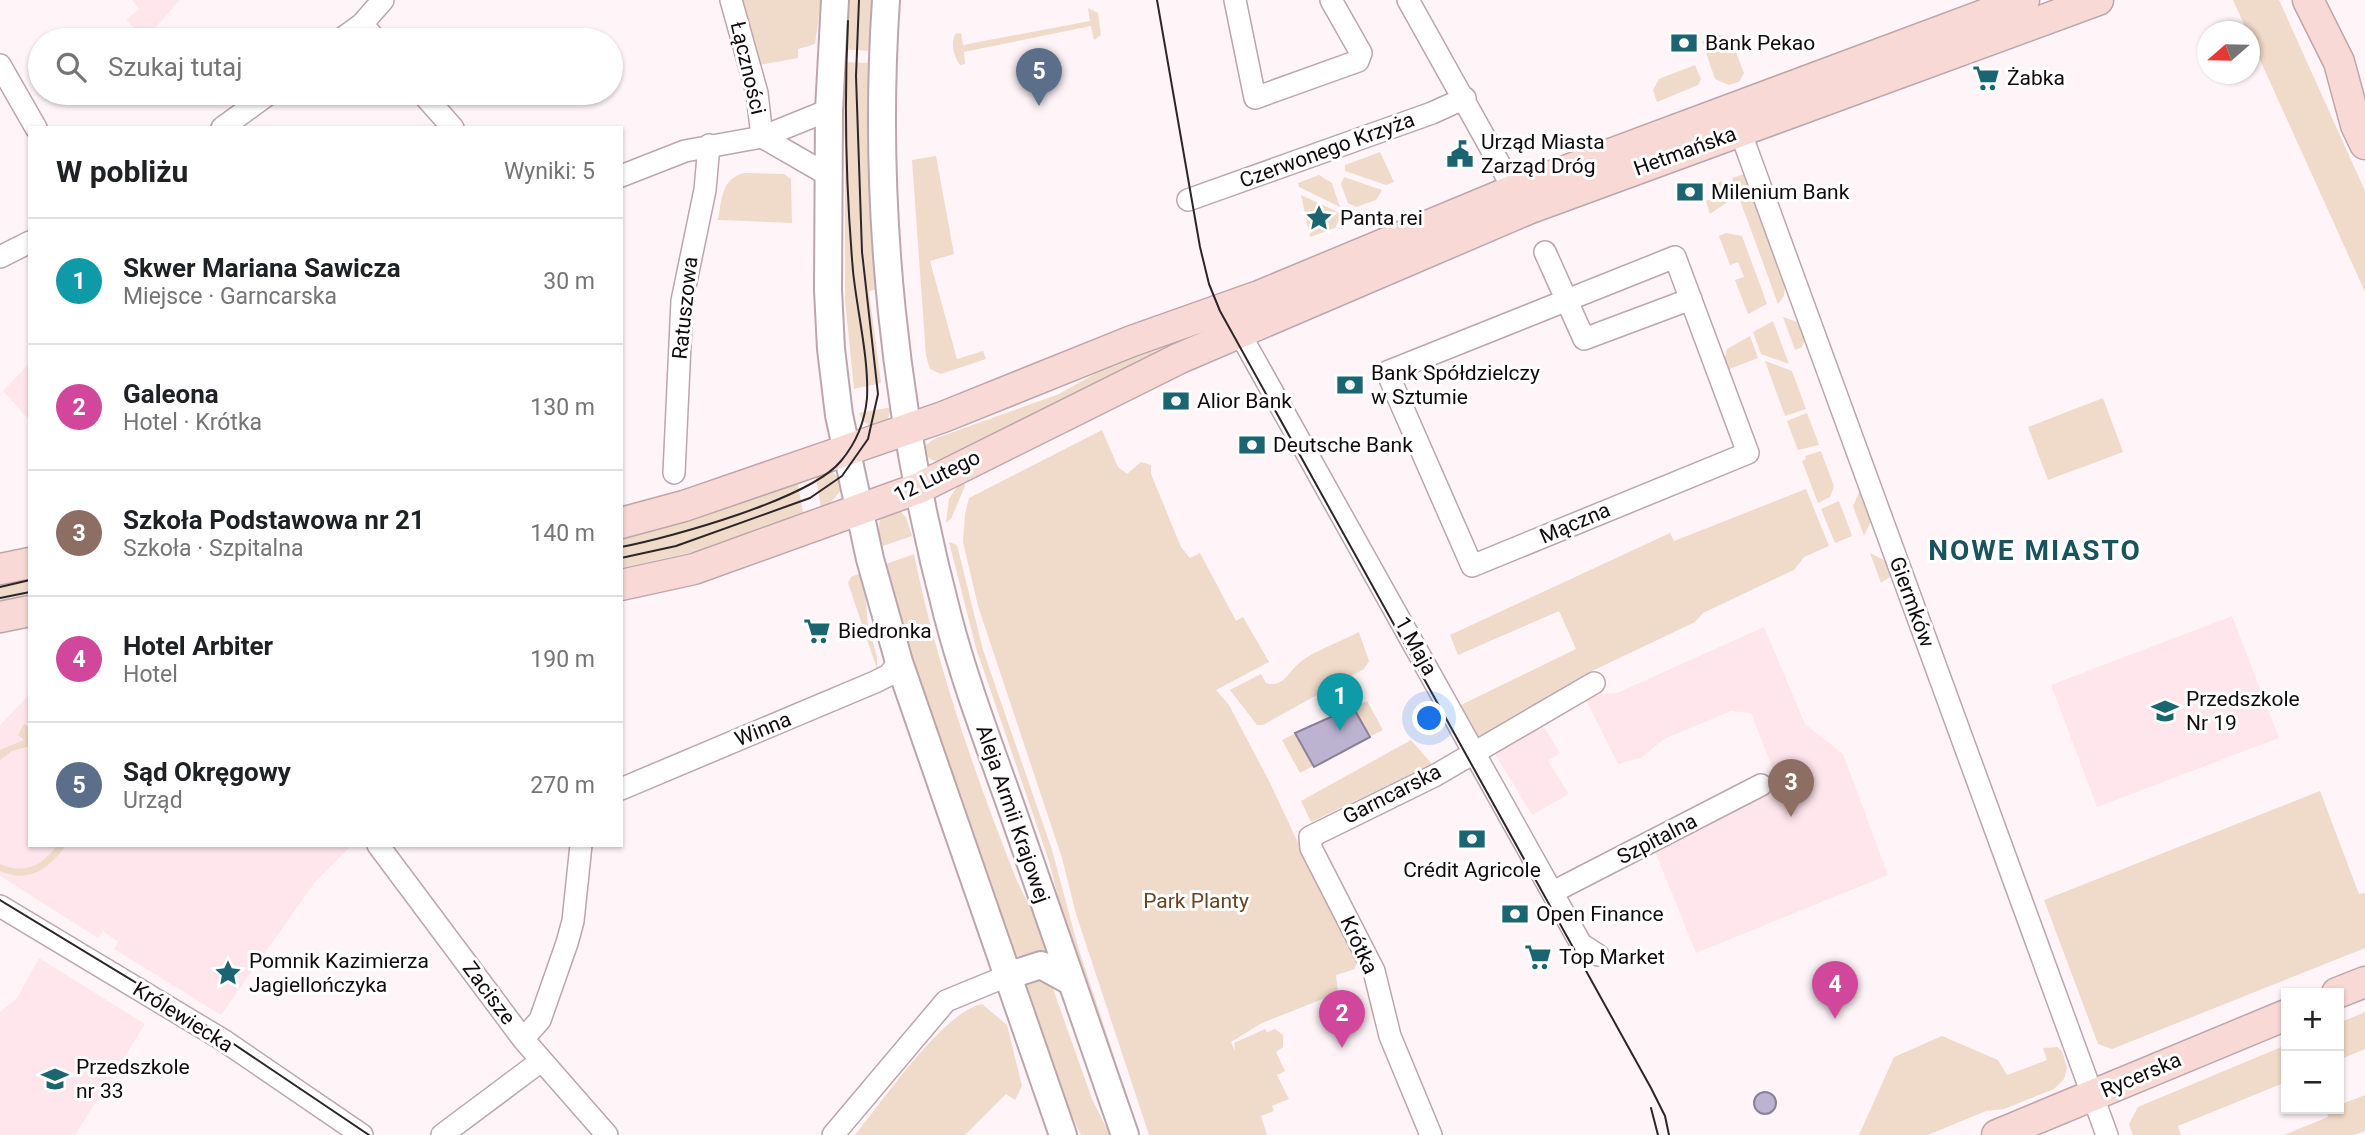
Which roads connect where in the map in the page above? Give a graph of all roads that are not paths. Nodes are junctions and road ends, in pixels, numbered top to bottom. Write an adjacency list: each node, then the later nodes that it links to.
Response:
1 (383, 0): 11 (street)
2 (731, 0): 25 (street, Łączności)
3 (835, 0): 20 (street)
4 (886, 0): 38 (street, Aleja Armii Krajowej)
5 (1235, 0): 6 (street)
6 (1331, 0)
7 (1408, 0): 17 (street)
8 (2024, 0): 21 (main road, Hetmańska)
9 (2098, 0): 21 (main road, Hetmańska)
10 (2308, 0): 14 (main road)
11 (362, 24): 12 (street); 13 (street)
12 (356, 28)
13 (366, 28)
14 (2339, 62): 16 (main road); 26 (main road)
15 (0, 66): 22 (street)
16 (2365, 95)
17 (1465, 98): 30 (street); 31 (street, Czerwonego Krzyża)
18 (254, 105): 23 (street)
19 (433, 105): 24 (street)
20 (829, 110): 25 (street); 29 (street)
21 (1736, 120): 30 (main road, Hetmańska); 37 (main road, Hetmańska); 67 (street, Giermków)
22 (35, 126)
23 (225, 126)
24 (451, 126)
25 (762, 137): 27 (street); 29 (street)
26 (2365, 144)
27 (709, 145): 28 (street); 40 (street, Ratuszowa)
28 (623, 175)
29 (828, 176): 39 (street)
30 (1514, 190): 38 (main road, Hetmańska)
31 (1188, 200)
32 (28, 243): 34 (street)
33 (1545, 252): 36 (street)
34 (0, 257)
35 (1691, 299): 36 (street); 36 (street, Mączna); 36 (street, Mączna)
36 (1565, 300)
37 (1239, 332): 41 (main road, 12 Lutego); 51 (street, 1 Maja)
38 (907, 429): 39 (main road); 41 (street, Aleja Armii Krajowej)
39 (846, 449): 42 (street); 43 (main road)
40 (674, 473)
41 (919, 488): 42 (main road, 12 Lutego); 61 (street, Aleja Armii Krajowej)
42 (860, 510): 46 (main road, 12 Lutego); 49 (street)
43 (623, 522)
44 (28, 563): 45 (main road)
45 (0, 569)
46 (623, 585)
47 (28, 611): 48 (main road)
48 (0, 617)
49 (899, 662): 53 (street, Winna); 60 (street)
50 (1594, 683): 51 (street, Garncarska)
51 (1474, 751): 54 (street, Garncarska); 57 (street, 1 Maja)
52 (1761, 785): 57 (street, Szpitalna)
53 (623, 788)
54 (1310, 837): 74 (street, Krótka)
55 (379, 847): 65 (street, Zacisze)
56 (581, 847): 65 (street)
57 (1553, 892): 59 (street, 1 Maja)
58 (0, 906): 68 (street, Królewiecka)
59 (1598, 955)
60 (1007, 976): 61 (street); 71 (street); 72 (street)
61 (1072, 982): 73 (street, Aleja Armii Krajowej)
62 (2365, 982): 63 (main road)
63 (2344, 990)
64 (2281, 1016): 67 (main road, Rycerska)
65 (523, 1039): 66 (street, Zacisze)
66 (541, 1061): 69 (street); 70 (street, Zacisze)
67 (2092, 1095): 75 (main road, Rycerska); 76 (street, Giermków)
68 (362, 1135)
69 (442, 1135)
70 (607, 1135)
71 (833, 1135)
72 (1063, 1135)
73 (1125, 1135)
74 (1431, 1135)
75 (1997, 1135)
76 (2107, 1135)

